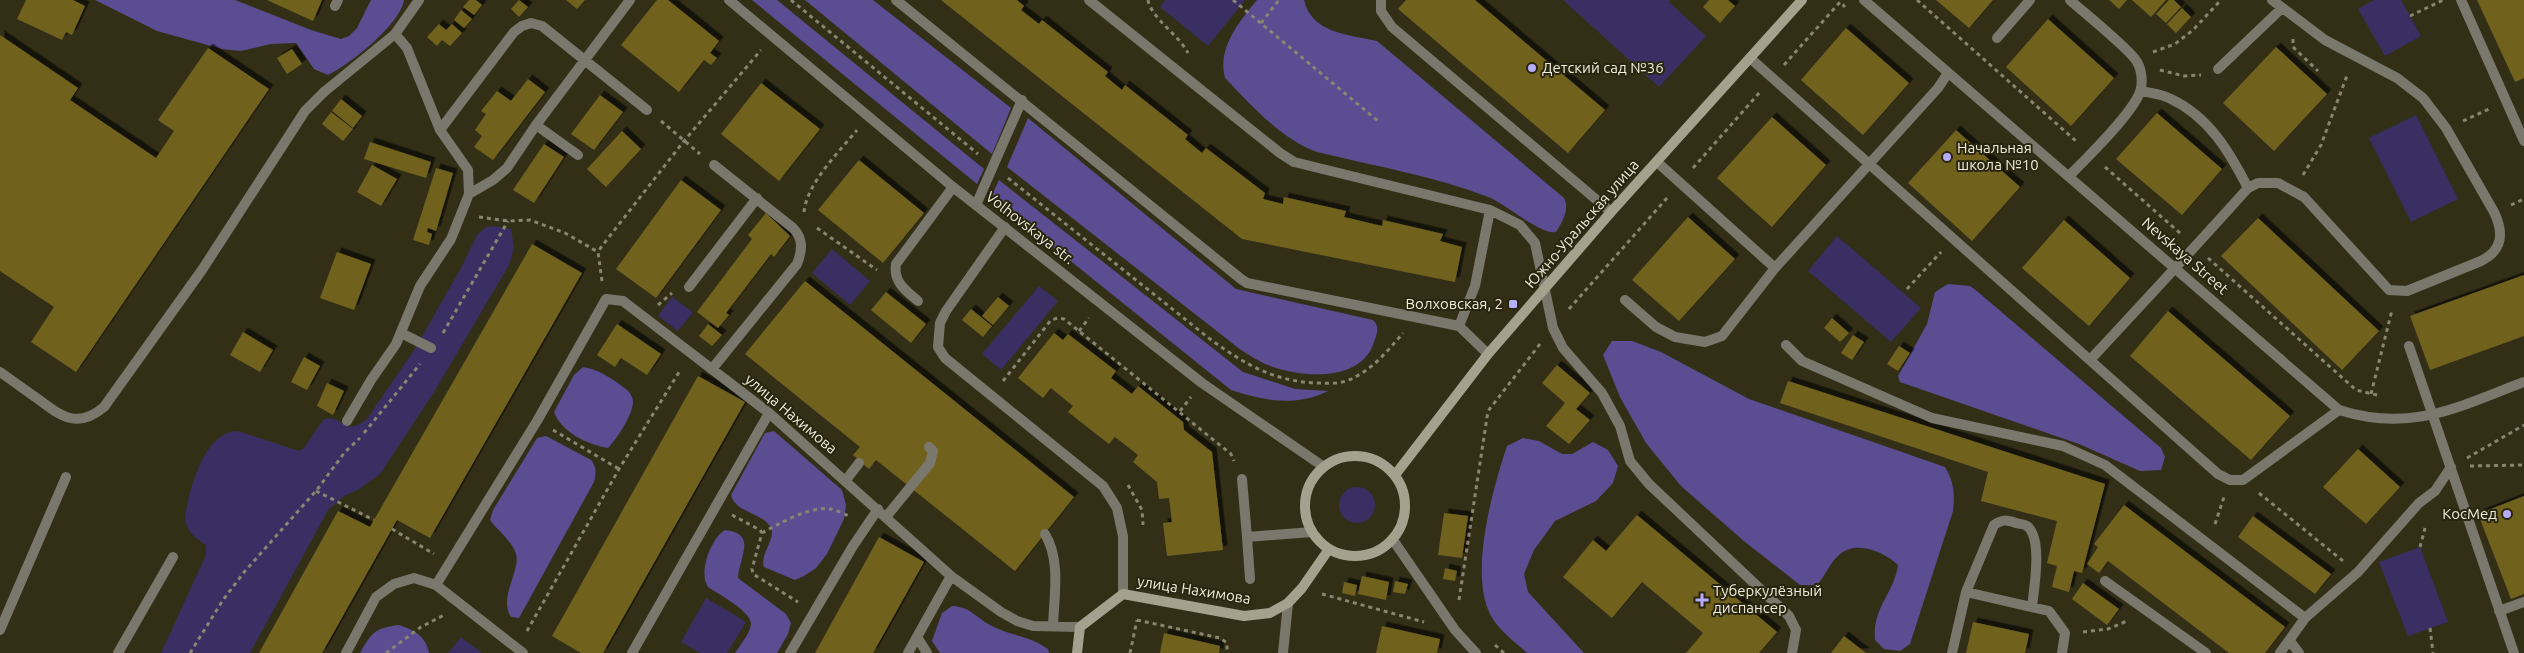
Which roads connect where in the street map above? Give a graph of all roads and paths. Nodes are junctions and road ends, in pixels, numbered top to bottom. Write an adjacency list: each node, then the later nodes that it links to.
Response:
1 (420, 0): 23 (street)
2 (630, 0): 28 (street)
3 (729, 0): 24 (street, Volhovskaya str.)
4 (791, 0): 49 (path)
5 (896, 0): 35 (street)
6 (1089, 0): 32 (street)
7 (1148, 0): 32 (path)
8 (1233, 0): 22 (path)
9 (1278, 0): 22 (path)
10 (1380, 0): 59 (street)
11 (1802, 0): 27 (main road, Южно-Уральская улица)
12 (1864, 0): 31 (street, Nevskaya Street)
13 (2030, 0): 25 (street)
14 (2070, 0): 29 (street)
15 (2220, 0): 29 (path)
16 (2272, 0): 20 (street)
17 (2443, 0): 21 (path)
18 (2461, 0): 36 (street)
19 (1840, 2): 33 (path)
20 (2281, 9): 26 (street); 30 (street)
21 (2410, 16)
22 (1261, 23): 39 (path)
23 (395, 34): 42 (street); 93 (street)
24 (772, 36): 38 (street, Volhovskaya str.); 43 (path)
25 (1998, 38)
26 (2352, 54): 41 (street); 54 (path)
27 (1750, 58): 33 (street); 46 (main road, Южно-Уральская улица)
28 (586, 60): 37 (street); 40 (street); 42 (street)
29 (2137, 60): 30 (path); 34 (street)
30 (2218, 69)
31 (1948, 73): 47 (street); 50 (street, Nevskaya Street)
32 (1185, 75): 58 (street)
33 (1772, 78): 47 (street); 51 (path)
34 (2141, 91): 50 (street); 53 (street)
35 (1022, 100): 49 (street); 78 (street)
36 (2507, 101): 41 (path); 44 (street)
37 (647, 110): 43 (path)
38 (867, 116): 52 (street, Volhovskaya str.); 61 (path)
39 (1378, 121)
40 (536, 125): 45 (street); 55 (street)
41 (2446, 128): 73 (street)
42 (440, 130): 55 (street)
43 (684, 141): 48 (path); 66 (path)
44 (2524, 141)
45 (578, 155)
46 (1657, 162): 51 (street); 59 (main road, Южно-Уральская улица)
47 (1868, 163): 65 (street); 68 (street)
48 (714, 165): 56 (street)
49 (994, 168): 57 (street); 78 (path)
50 (2069, 176): 67 (street, Nevskaya Street)
51 (1681, 182): 68 (street); 81 (path)
52 (953, 187): 57 (street, Volhovskaya str.); 69 (street)
53 (2248, 188): 54 (street); 67 (street)
54 (2292, 189): 73 (street)
55 (469, 194): 60 (street)
56 (757, 198): 64 (street); 70 (street)
57 (976, 205): 63 (street, Volhovskaya str.)
58 (1490, 210): 72 (street); 80 (street)
59 (1611, 212): 72 (main road, Южно-Уральская улица)
60 (463, 215): 62 (path); 83 (street)
61 (803, 219): 64 (path); 69 (path)
62 (508, 221): 66 (path); 84 (path)
63 (1005, 227): 96 (street); 110 (street, Volhovskaya str.)
64 (796, 231): 92 (street)
65 (1953, 238): 71 (path); 90 (street)
66 (598, 252): 74 (path)
67 (2174, 267): 90 (street); 99 (street, Nevskaya Street)
68 (1775, 268): 75 (street)
69 (895, 272): 76 (street)
70 (689, 288): 79 (path)
71 (1907, 289)
72 (1543, 290): 81 (street); 89 (main road, Южно-Уральская улица)
73 (2397, 292): 95 (path)
74 (606, 299): 79 (street, улица Нахимова); 134 (street)
75 (1625, 300)
76 (918, 301)
77 (1089, 318): 82 (path)
78 (1417, 318): 80 (street)
79 (647, 319): 88 (street, улица Нахимова)
80 (1459, 326): 89 (street)
81 (1552, 328): 143 (path); 178 (street)
82 (1079, 331): 96 (path); 98 (path)
83 (401, 333): 87 (street); 102 (street)
84 (443, 334)
85 (1786, 345): 131 (street)
86 (2409, 346): 101 (street)
87 (431, 348)
88 (692, 352): 92 (street, улица Нахимова); 112 (path)
89 (1488, 354): 113 (main road, Южно-Уральская улица)
90 (2090, 360): 117 (street)
91 (416, 369): 103 (path)
92 (712, 369): 100 (street, улица Нахимова)
93 (0, 372)
94 (2524, 382): 101 (street, Nevskaya Street)
95 (2371, 394)
96 (992, 395): 142 (street)
97 (1188, 400): 98 (path)
98 (1180, 410): 115 (path)
99 (2339, 410): 101 (street, Nevskaya Street); 118 (street)
100 (770, 413): 116 (street, улица Нахимова); 120 (street)
101 (2433, 416): 111 (street)
102 (347, 421)
103 (374, 424)
104 (2524, 425): 111 (path)
105 (565, 436): 112 (path)
106 (929, 447): 122 (street)
107 (345, 452): 119 (path)
108 (859, 462): 116 (street)
109 (2524, 464): 111 (path)
110 (1324, 467): 113 (main road); 126 (main road)
111 (2451, 467): 135 (street); 148 (street)
112 (619, 469): 159 (path)
113 (1395, 476): 130 (main road)
114 (66, 477): 156 (street)
115 (1242, 479): 129 (street)
116 (846, 480): 121 (street, улица Нахимова)
117 (2230, 480): 118 (street); 131 (path)
118 (2243, 480): 135 (path)
119 (316, 491): 123 (path); 164 (path)
120 (715, 506): 127 (path); 168 (street)
121 (878, 509): 122 (street, улица Нахимова); 124 (street)
122 (886, 517): 136 (street, улица Нахимова)
123 (374, 520)
124 (868, 524): 127 (path); 149 (street)
125 (392, 529): 134 (path)
126 (1312, 532): 129 (street); 132 (main road)
127 (762, 533): 149 (path)
128 (1045, 534): 153 (street)
129 (1247, 537): 137 (street)
130 (1393, 540): 132 (main road); 157 (street)
131 (2208, 546): 151 (street)
132 (1329, 549): 140 (main road, улица Нахимова)
133 (173, 557): 163 (street)
134 (449, 563): 139 (street)
135 (2358, 572): 151 (street)
136 (951, 576): 153 (street, улица Нахимова); 160 (street)
137 (1250, 579)
138 (2105, 581): 150 (street)
139 (436, 585): 146 (street); 165 (street)
140 (1302, 588): 145 (main road, улица Нахимова); 157 (path)
141 (1966, 592): 147 (street); 147 (street); 179 (street)
142 (1123, 594): 145 (main road, улица Нахимова); 152 (path); 154 (main road, улица Нахимова)
143 (1458, 602)
144 (2524, 602): 148 (street)
145 (1288, 603): 175 (street)
146 (462, 606): 166 (path); 167 (street)
147 (2032, 606): 158 (street)
148 (2499, 611): 185 (street)
149 (813, 612): 169 (street)
150 (2148, 612): 158 (path); 181 (street)
151 (2305, 618): 162 (street)
152 (1137, 620): 173 (path); 174 (path)
153 (1053, 626): 154 (street, улица Нахимова)
154 (1080, 627): 172 (main road)
155 (2430, 628): 184 (path)
156 (0, 630)
157 (1455, 630): 176 (street)
158 (2065, 633): 180 (street)
159 (525, 634)
160 (917, 637): 170 (street); 171 (street)
161 (1489, 640): 177 (path)
162 (2290, 641): 182 (street); 183 (street)
163 (118, 653)
164 (190, 653)
165 (346, 653)
166 (386, 653)
167 (523, 653)
168 (632, 653)
169 (790, 653)
170 (908, 653)
171 (927, 653)
172 (1077, 653)
173 (1130, 653)
174 (1227, 653)
175 (1283, 653)
176 (1476, 653)
177 (1504, 653)
178 (1792, 653)
179 (1952, 653)
180 (2062, 653)
181 (2206, 653)
182 (2280, 653)
183 (2299, 653)
184 (2432, 653)
185 (2514, 653)

